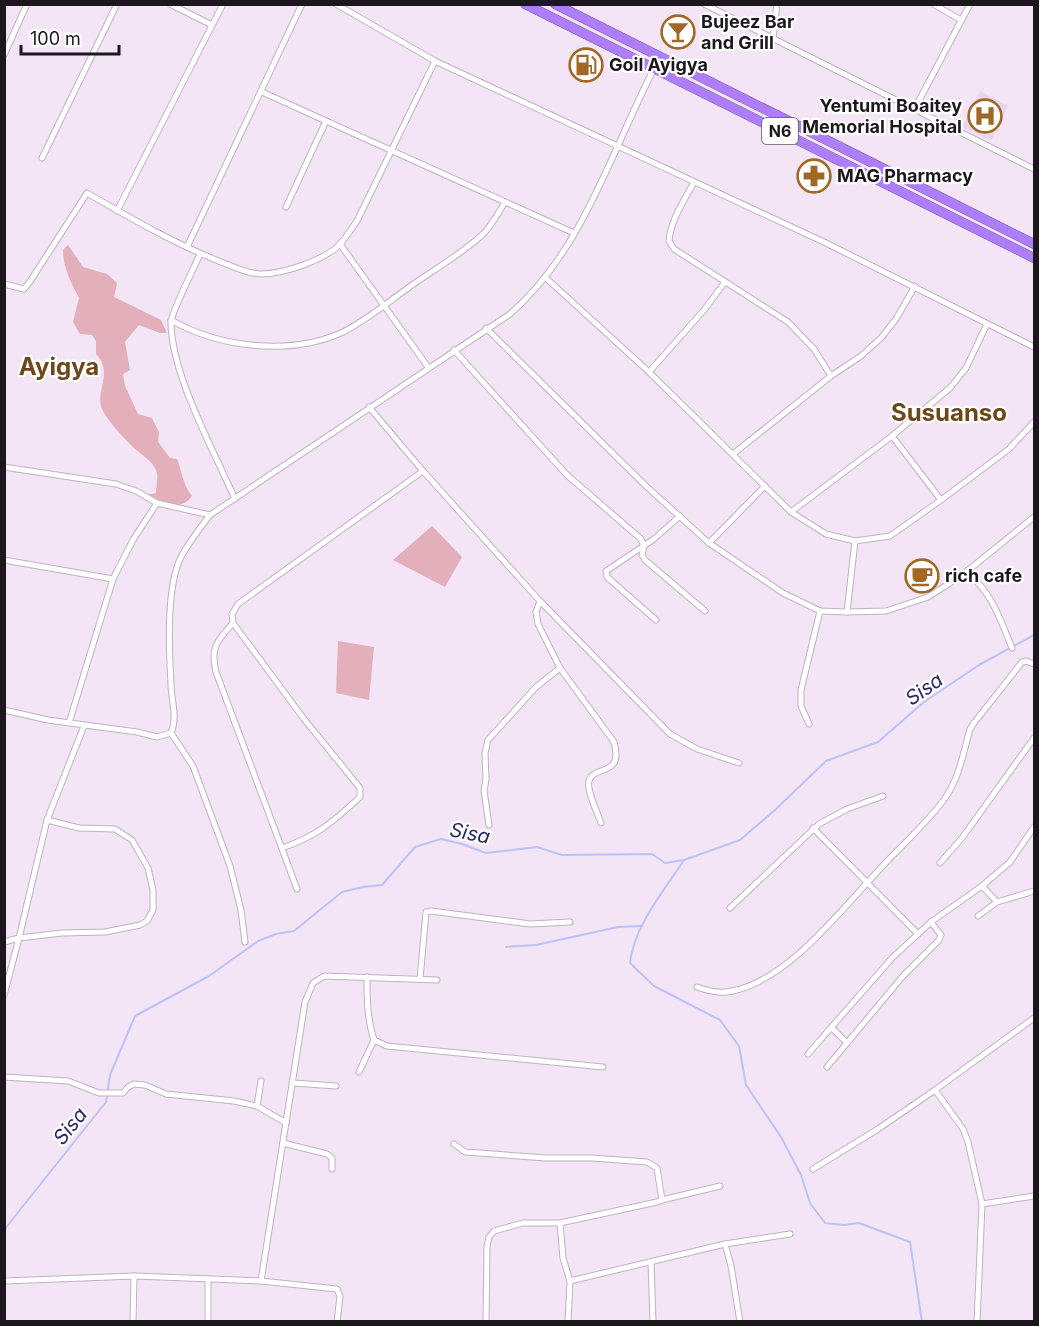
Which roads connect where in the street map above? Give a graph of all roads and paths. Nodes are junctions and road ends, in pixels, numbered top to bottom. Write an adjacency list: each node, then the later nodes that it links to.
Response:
1 (27, 4): 16 (street)
2 (117, 4): 25 (street)
3 (170, 4): 14 (street)
4 (223, 4): 14 (street)
5 (302, 4): 20 (street)
6 (336, 4): 18 (street)
7 (525, 4): 19 (highway, N6)
8 (555, 4): 17 (highway, N6)
9 (704, 4): 15 (street)
10 (777, 4): 15 (street)
11 (933, 4): 13 (street)
12 (970, 4): 13 (street)
13 (961, 20): 21 (street)
14 (212, 25): 30 (street)
15 (773, 39): 21 (street)
16 (4, 55)
17 (660, 57): 19 (street); 33 (highway, N6)
18 (435, 61): 23 (street); 24 (street)
19 (654, 68): 23 (street); 36 (highway, N6)
20 (262, 92): 22 (street); 34 (street)
21 (914, 110): 26 (street)
22 (326, 121): 24 (street); 29 (street)
23 (619, 146): 27 (street); 31 (street)
24 (393, 150): 28 (street); 32 (street)
25 (42, 158)
26 (1035, 169)
27 (694, 182): 38 (street); 40 (street)
28 (506, 202): 31 (street); 41 (street)
29 (286, 207)
30 (117, 211): 34 (street); 39 (street)
31 (574, 233): 37 (street)
32 (340, 244): 35 (street); 41 (street)
33 (1035, 244)
34 (187, 247): 35 (street)
35 (200, 254): 42 (street)
36 (1035, 258)
37 (546, 278): 44 (street); 48 (street)
38 (725, 282): 48 (street); 49 (street)
39 (4, 284)
40 (915, 286): 43 (street); 49 (street)
41 (384, 305): 42 (street); 47 (street)
42 (171, 320): 57 (street)
43 (987, 324): 45 (street); 52 (street)
44 (486, 328): 46 (street); 62 (street)
45 (1035, 347)
46 (454, 350): 47 (street); 66 (street)
47 (428, 367): 50 (street)
48 (649, 372): 53 (street)
49 (831, 376): 53 (street)
50 (369, 407): 55 (street); 57 (street)
51 (1035, 422): 58 (street)
52 (892, 436): 58 (street); 60 (street)
53 (733, 454): 56 (street)
54 (4, 467): 59 (street)
55 (423, 471): 70 (street); 75 (street)
56 (765, 486): 60 (street); 65 (street)
57 (235, 499): 61 (street)
58 (941, 500): 64 (street)
59 (157, 503): 61 (street); 69 (street)
60 (790, 512): 64 (street)
61 (210, 515): 83 (street)
62 (680, 516): 65 (street); 66 (street)
63 (1035, 517): 68 (street)
64 (855, 541): 73 (street)
65 (709, 543): 72 (street)
66 (644, 546): 71 (street); 74 (street)
67 (4, 560): 69 (street)
68 (966, 572): 73 (street); 76 (street)
69 (113, 579): 80 (street)
70 (540, 601): 78 (street); 85 (street)
71 (705, 611)
72 (820, 611): 73 (street); 81 (street)
73 (847, 612)
74 (656, 620)
75 (233, 623): 92 (street); 92 (street)
76 (1012, 648)
77 (1035, 664): 94 (street)
78 (560, 668): 88 (street); 89 (street)
79 (4, 710): 80 (street)
80 (69, 723): 82 (street)
81 (809, 724)
82 (84, 726): 83 (street); 87 (street)
83 (171, 733): 106 (street)
84 (1035, 738): 93 (street)
85 (739, 763)
86 (883, 796): 91 (street)
87 (47, 820): 104 (street); 104 (street)
88 (601, 823)
89 (489, 825)
90 (1035, 827): 95 (street)
91 (813, 828): 94 (street); 99 (street)
92 (282, 849): 96 (street)
93 (940, 863)
94 (868, 881): 103 (street); 110 (street)
95 (982, 885): 98 (street); 102 (street)
96 (297, 890)
97 (1035, 891): 98 (street)
98 (997, 902): 100 (street)
99 (730, 909)
100 (978, 916)
101 (570, 922): 108 (street)
102 (931, 922): 103 (street); 115 (street)
103 (918, 934): 113 (street)
104 (19, 938): 105 (street); 111 (street)
105 (4, 942)
106 (245, 942)
107 (367, 977): 108 (street); 114 (street); 122 (street)
108 (420, 979): 109 (street)
109 (437, 980)
110 (697, 987)
111 (4, 995)
112 (1035, 1018): 124 (street)
113 (832, 1028): 115 (street); 116 (street)
114 (374, 1040): 118 (street); 119 (street)
115 (847, 1043): 117 (street)
116 (808, 1054)
117 (827, 1066)
118 (603, 1067)
119 (359, 1072)
120 (4, 1077): 125 (street)
121 (261, 1081): 125 (street)
122 (293, 1083): 123 (street); 126 (street)
123 (336, 1086)
124 (935, 1090): 129 (street); 134 (street)
125 (257, 1106): 126 (street)
126 (286, 1123): 127 (street)
127 (283, 1143): 130 (street); 142 (street)
128 (454, 1144): 133 (street)
129 (813, 1169)
130 (332, 1170)
131 (720, 1186): 133 (street)
132 (1035, 1196): 134 (street)
133 (662, 1200): 135 (street)
134 (982, 1204): 151 (street)
135 (560, 1223): 143 (street); 147 (street)
136 (790, 1233): 137 (street)
137 (724, 1244): 138 (street); 150 (street)
138 (651, 1262): 143 (street); 149 (street)
139 (134, 1276): 140 (street); 141 (street); 144 (street)
140 (208, 1280): 142 (street); 145 (street)
141 (4, 1281)
142 (261, 1281): 146 (street)
143 (570, 1281): 148 (street)
144 (133, 1322)
145 (207, 1322)
146 (336, 1322)
147 (486, 1322)
148 (568, 1322)
149 (653, 1322)
150 (740, 1322)
151 (977, 1322)

